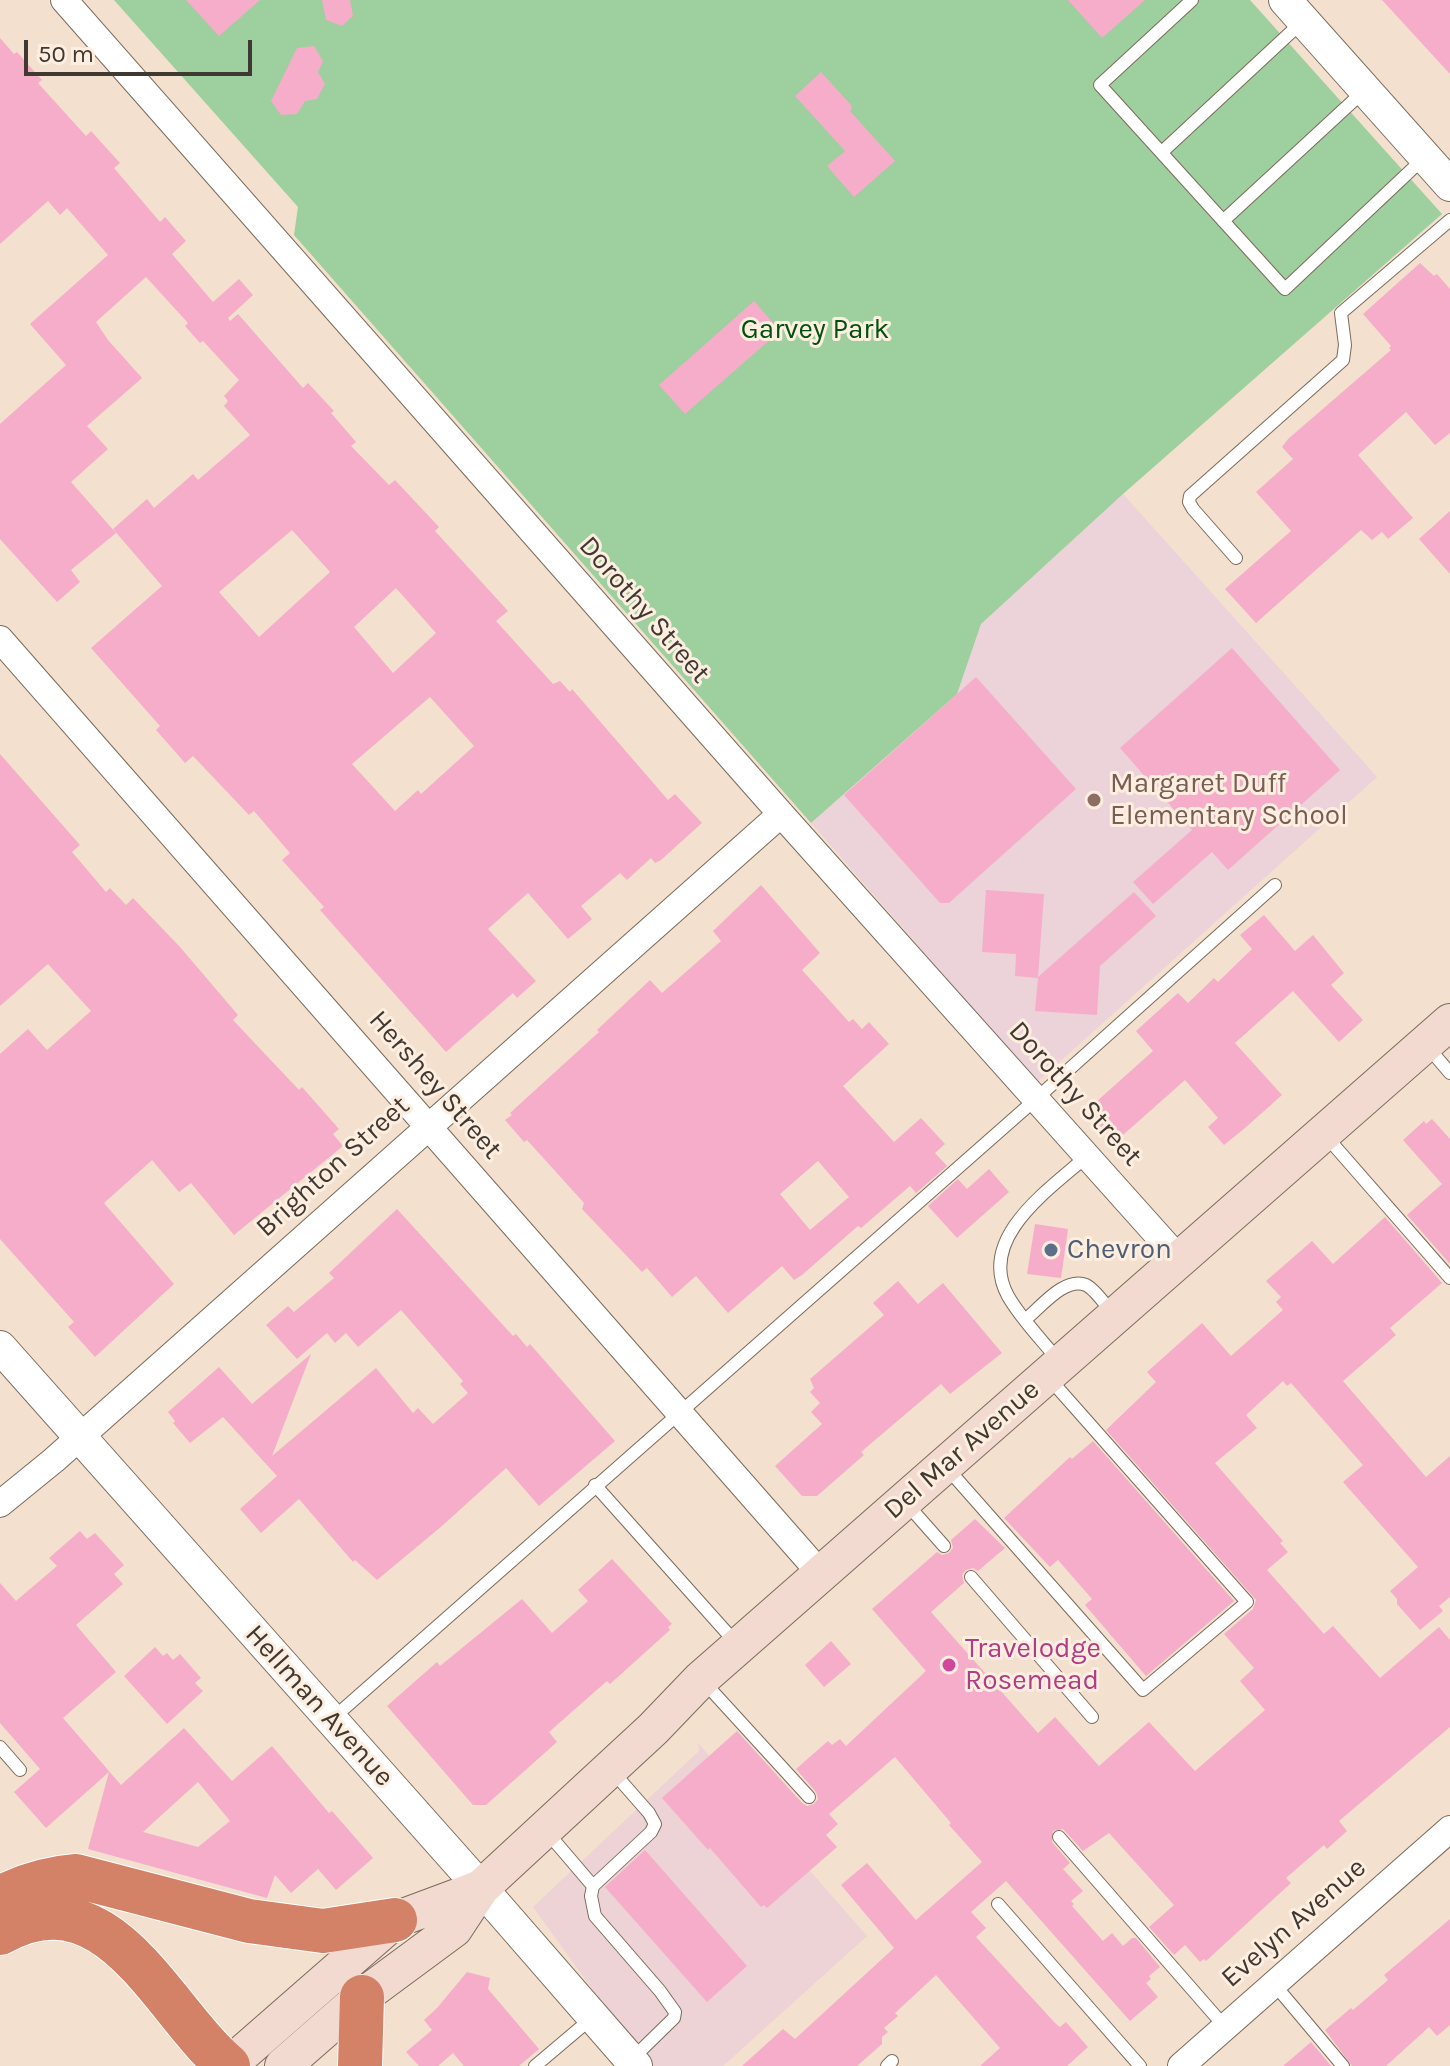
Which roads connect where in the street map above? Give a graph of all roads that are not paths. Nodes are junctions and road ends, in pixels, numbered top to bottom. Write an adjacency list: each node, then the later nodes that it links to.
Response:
1 (64, 0): 12 (street, Dorothy Street)
2 (1192, 0): 5 (lane)
3 (1294, 10): 4 (street); 5 (lane)
4 (1365, 90): 6 (street); 9 (lane)
5 (1162, 152): 9 (lane)
6 (1425, 157): 7 (street); 9 (lane)
7 (1450, 185)
8 (1450, 220): 10 (lane)
9 (1223, 221)
10 (1236, 558)
11 (0, 639): 17 (street, Hershey Street)
12 (781, 814): 16 (street, Dorothy Street); 17 (street, Brighton Street)
13 (1275, 885): 16 (lane)
14 (1437, 1033): 15 (lane); 18 (main road, Del Mar Avenue)
15 (1450, 1073)
16 (1036, 1099): 19 (street, Dorothy Street); 26 (lane)
17 (428, 1126): 26 (street, Hershey Street); 27 (street, Brighton Street)
18 (1323, 1133): 20 (main road, Del Mar Avenue); 21 (lane)
19 (1087, 1156): 20 (street, Dorothy Street); 23 (lane)
20 (1179, 1259): 22 (main road, Del Mar Avenue)
21 (1450, 1278)
22 (1114, 1316): 23 (lane); 25 (main road, Del Mar Avenue)
23 (1026, 1319): 25 (lane)
24 (0, 1347): 27 (street, Hellman Avenue)
25 (1054, 1369): 28 (main road, Del Mar Avenue); 28 (lane)
26 (678, 1412): 29 (lane); 33 (street, Hershey Street)
27 (79, 1438): 31 (street, Brighton Street); 38 (street, Hellman Avenue)
28 (945, 1465): 30 (main road, Del Mar Avenue)
29 (595, 1485): 35 (lane); 38 (lane)
30 (904, 1501): 32 (lane); 33 (main road, Del Mar Avenue)
31 (0, 1504)
32 (944, 1546)
33 (821, 1574): 35 (main road, Del Mar Avenue)
34 (971, 1577): 37 (lane)
35 (738, 1646): 36 (main road, Del Mar Avenue)
36 (701, 1679): 40 (main road, Del Mar Avenue); 42 (lane)
37 (1092, 1717)
38 (331, 1720): 47 (street, Hellman Avenue)
39 (0, 1747): 41 (lane)
40 (610, 1769): 44 (main road, Del Mar Avenue); 46 (lane)
41 (20, 1770)
42 (809, 1797)
43 (1450, 1829): 52 (street, Evelyn Avenue)
44 (546, 1830): 46 (lane); 47 (main road, Del Mar Avenue)
45 (1059, 1837): 55 (lane)
46 (593, 1886): 56 (lane)
47 (481, 1888): 50 (main road, Del Mar Avenue); 53 (main road, Del Mar Avenue); 54 (street, Hellman Avenue)
48 (0, 1898): 50 (highway)
49 (998, 1904): 61 (lane)
50 (395, 1920): 57 (main road, Del Mar Avenue)
51 (0, 1933): 57 (highway)
52 (1274, 1984): 55 (street, Evelyn Avenue); 63 (lane)
53 (362, 1997): 58 (main road, Del Mar Avenue); 59 (highway)
54 (593, 2017): 56 (street, Hellman Avenue); 60 (lane)
55 (1225, 2027): 62 (street, Evelyn Avenue)
56 (633, 2063)
57 (228, 2066)
58 (283, 2066)
59 (360, 2066)
60 (535, 2066)
61 (1140, 2066)
62 (1181, 2066)
63 (1343, 2066)

